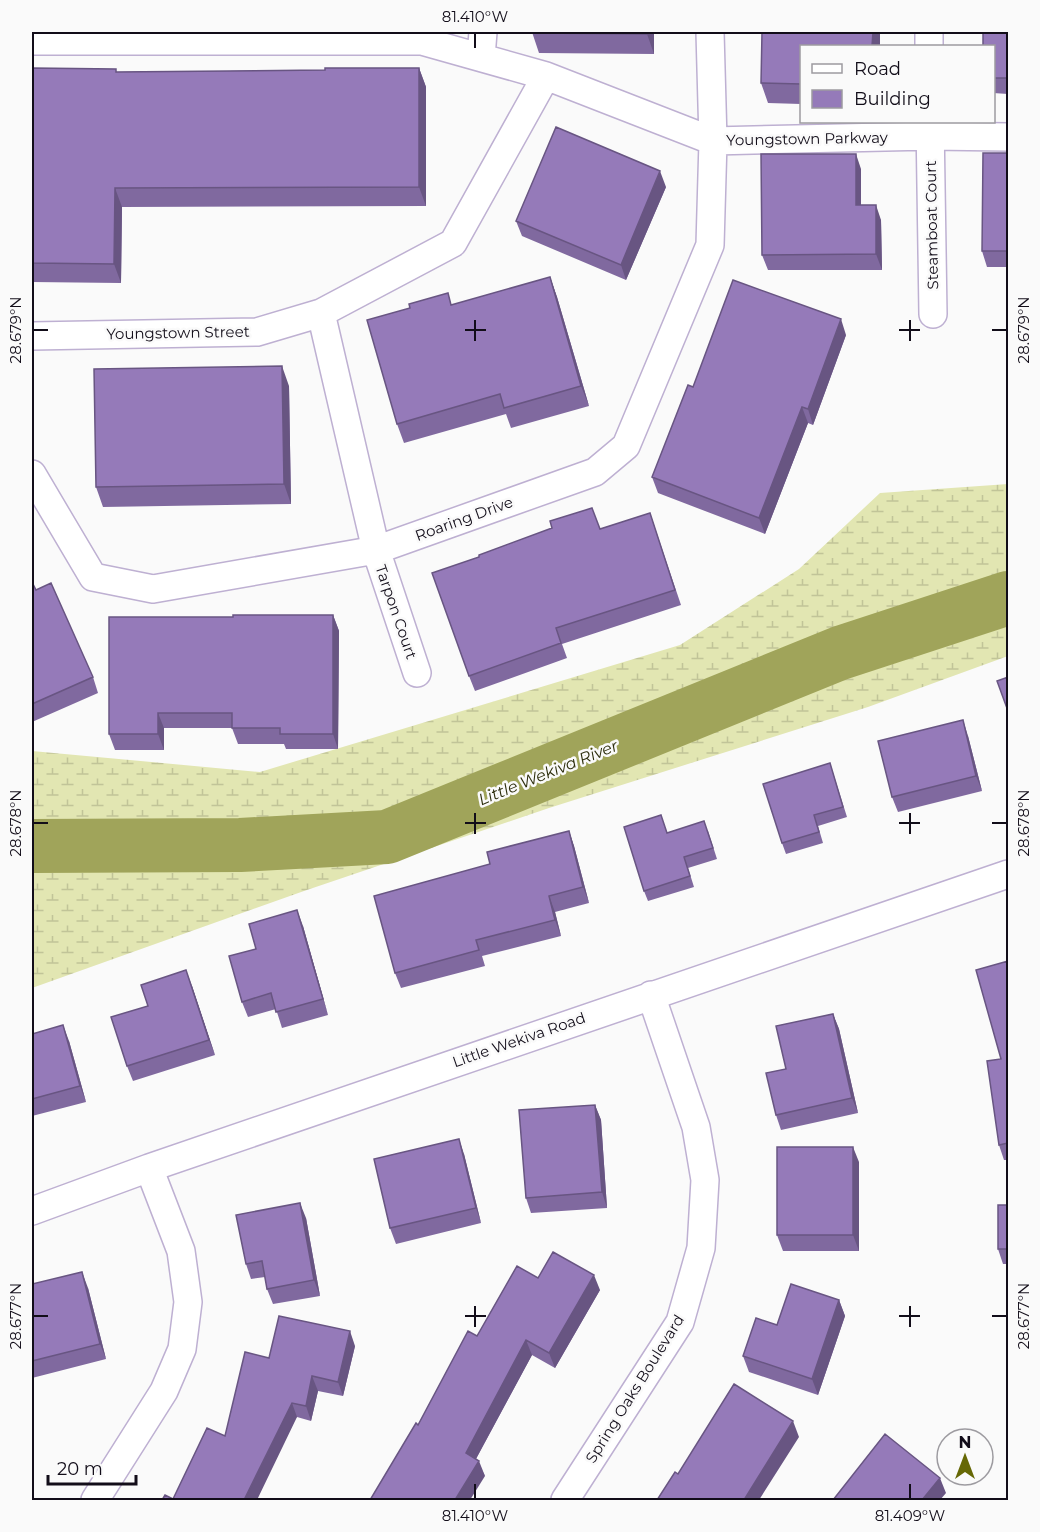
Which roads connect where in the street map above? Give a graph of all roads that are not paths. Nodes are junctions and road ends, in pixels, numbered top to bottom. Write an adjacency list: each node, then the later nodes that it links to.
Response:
1 (710, 32): 7 (street, Roaring Drive)
2 (32, 41): 3 (street, Youngstown Parkway)
3 (482, 44): 4 (street, Youngstown Parkway)
4 (546, 76): 7 (street, Youngstown Parkway); 8 (street)
5 (930, 129): 6 (street, Youngstown Parkway); 7 (street, Youngstown Parkway); 9 (street, Steamboat Court)
6 (1008, 137)
7 (713, 141): 12 (street, Roaring Drive)
8 (321, 313): 10 (street, Youngstown Street); 12 (street, Tarpon Court)
9 (933, 314)
10 (32, 336)
11 (32, 474): 12 (street, Roaring Drive)
12 (376, 550): 13 (street, Tarpon Court)
13 (417, 673)
14 (1008, 874): 15 (street, Little Wekiva Road)
15 (651, 995): 16 (street, Little Wekiva Road); 19 (street, Spring Oaks Boulevard)
16 (149, 1168): 17 (street, Little Wekiva Road); 18 (street)
17 (32, 1211)
18 (95, 1500)
19 (565, 1500)

